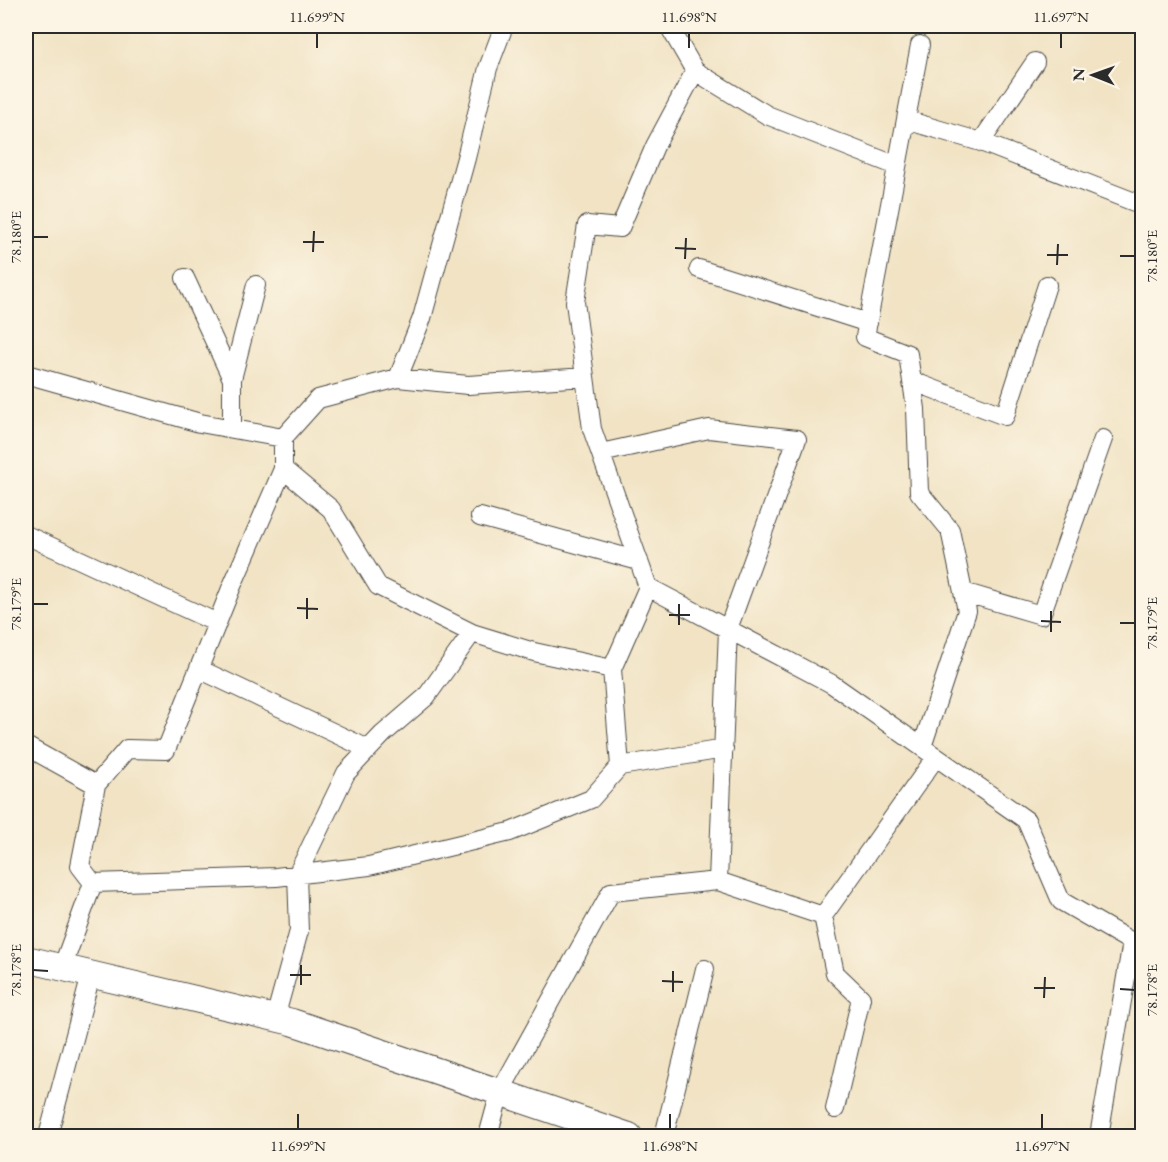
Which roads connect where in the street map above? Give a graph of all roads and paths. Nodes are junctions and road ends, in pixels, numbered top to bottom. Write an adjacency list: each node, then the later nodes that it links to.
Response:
1 (504, 26): 17 (street)
2 (669, 26): 5 (street)
3 (920, 45): 6 (street)
4 (1035, 62): 7 (street)
5 (694, 71): 8 (street); 16 (street)
6 (906, 120): 7 (street); 8 (street)
7 (981, 142): 9 (street)
8 (897, 166): 14 (street)
9 (1143, 205)
10 (699, 269): 14 (street)
11 (185, 278): 18 (street)
12 (256, 285): 18 (street)
13 (1047, 285): 19 (street)
14 (868, 323): 19 (street)
15 (26, 374): 20 (street)
16 (585, 377): 17 (street); 23 (street)
17 (398, 378): 21 (street)
18 (232, 379): 20 (street)
19 (912, 381): 29 (street)
20 (231, 428): 21 (street)
21 (283, 438): 24 (street)
22 (1103, 439): 29 (street)
23 (601, 453): 27 (street); 31 (street)
24 (282, 469): 30 (street); 32 (street)
25 (480, 517): 27 (street)
26 (26, 535): 30 (street)
27 (639, 561): 28 (street)
28 (648, 587): 31 (street); 34 (street)
29 (963, 592): 38 (street)
30 (217, 623): 33 (street)
31 (728, 629): 37 (street); 38 (street)
32 (472, 633): 34 (street); 36 (street)
33 (199, 669): 36 (street); 40 (street)
34 (612, 669): 39 (street)
35 (26, 746): 40 (street)
36 (368, 749): 41 (street)
37 (724, 749): 39 (street); 42 (street)
38 (929, 752): 44 (street); 56 (street)
39 (620, 766): 41 (street)
40 (96, 785): 43 (street)
41 (297, 875): 43 (street); 49 (street)
42 (718, 881): 44 (street); 50 (street)
43 (93, 883): 46 (street)
44 (823, 916): 51 (street)
45 (26, 959): 46 (main road)
46 (62, 968): 48 (main road)
47 (705, 969): 55 (street)
48 (91, 975): 49 (main road); 53 (street)
49 (275, 1018): 50 (main road)
50 (500, 1092): 52 (main road); 54 (street)
51 (835, 1109)
52 (615, 1134)
53 (48, 1137)
54 (488, 1137)
55 (664, 1137)
56 (1100, 1137)

